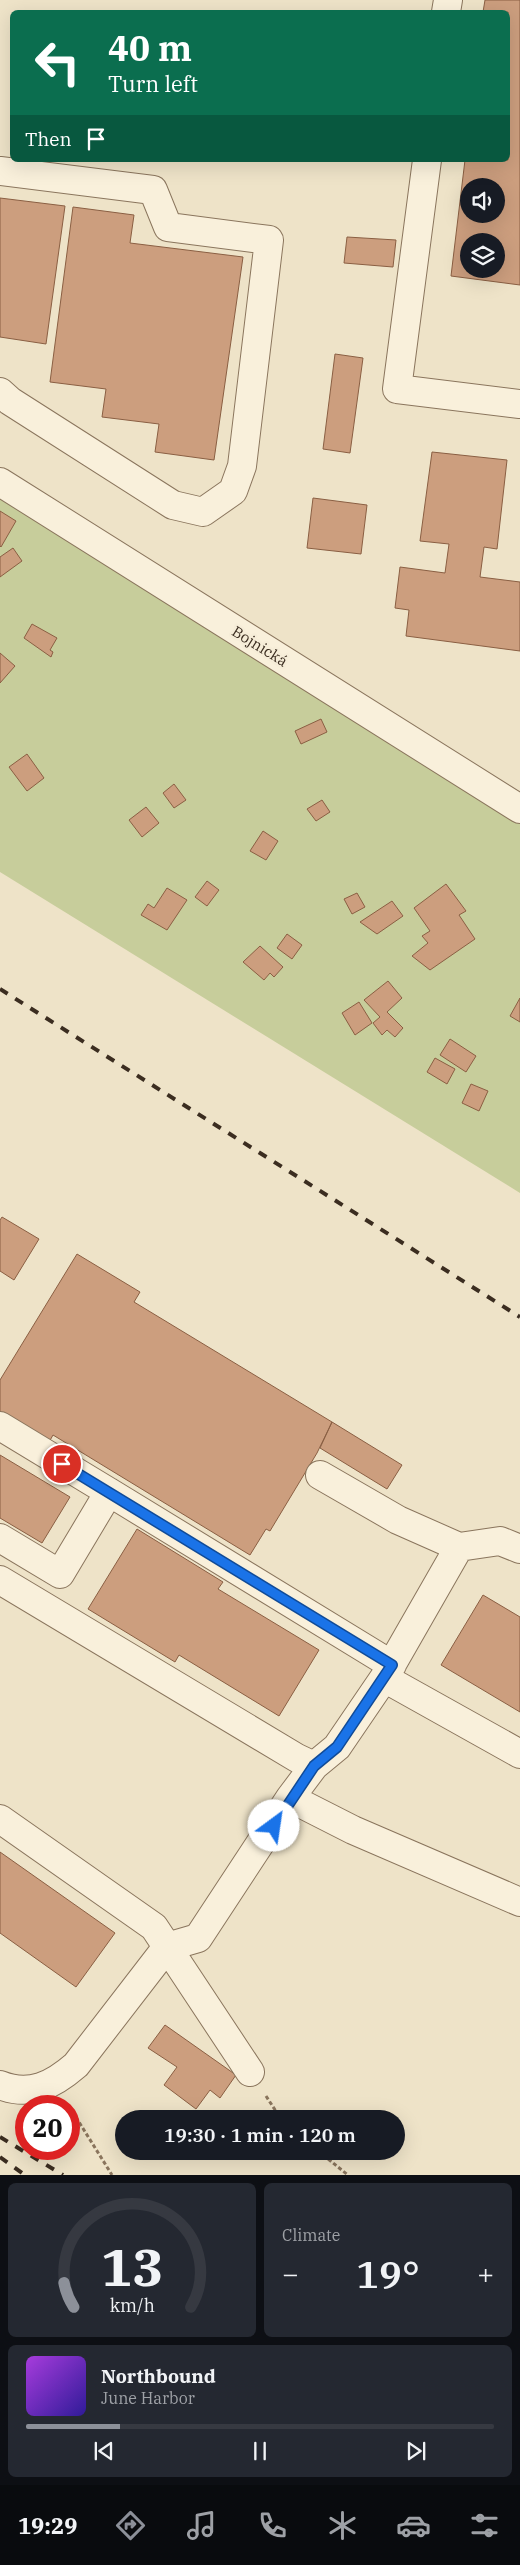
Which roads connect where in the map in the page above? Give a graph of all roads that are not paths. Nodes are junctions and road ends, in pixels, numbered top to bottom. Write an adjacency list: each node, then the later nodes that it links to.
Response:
1 (427, 162): 4 (street)
2 (0, 171): 3 (street)
3 (0, 392)
4 (520, 404)
5 (0, 482): 6 (street, Bojnická)
6 (520, 809)
7 (0, 1426): 9 (street)
8 (320, 1475): 11 (street)
9 (109, 1492): 10 (street); 14 (street)
10 (0, 1538)
11 (459, 1547): 12 (street); 14 (street)
12 (520, 1549)
13 (0, 1580): 16 (street)
14 (388, 1671): 15 (street); 16 (street)
15 (520, 1754)
16 (314, 1766): 17 (street)
17 (290, 1798): 19 (street); 20 (street)
18 (0, 1819): 20 (street)
19 (520, 1902)
20 (167, 1947): 21 (street); 22 (street)
21 (250, 2072)
22 (0, 2084)

